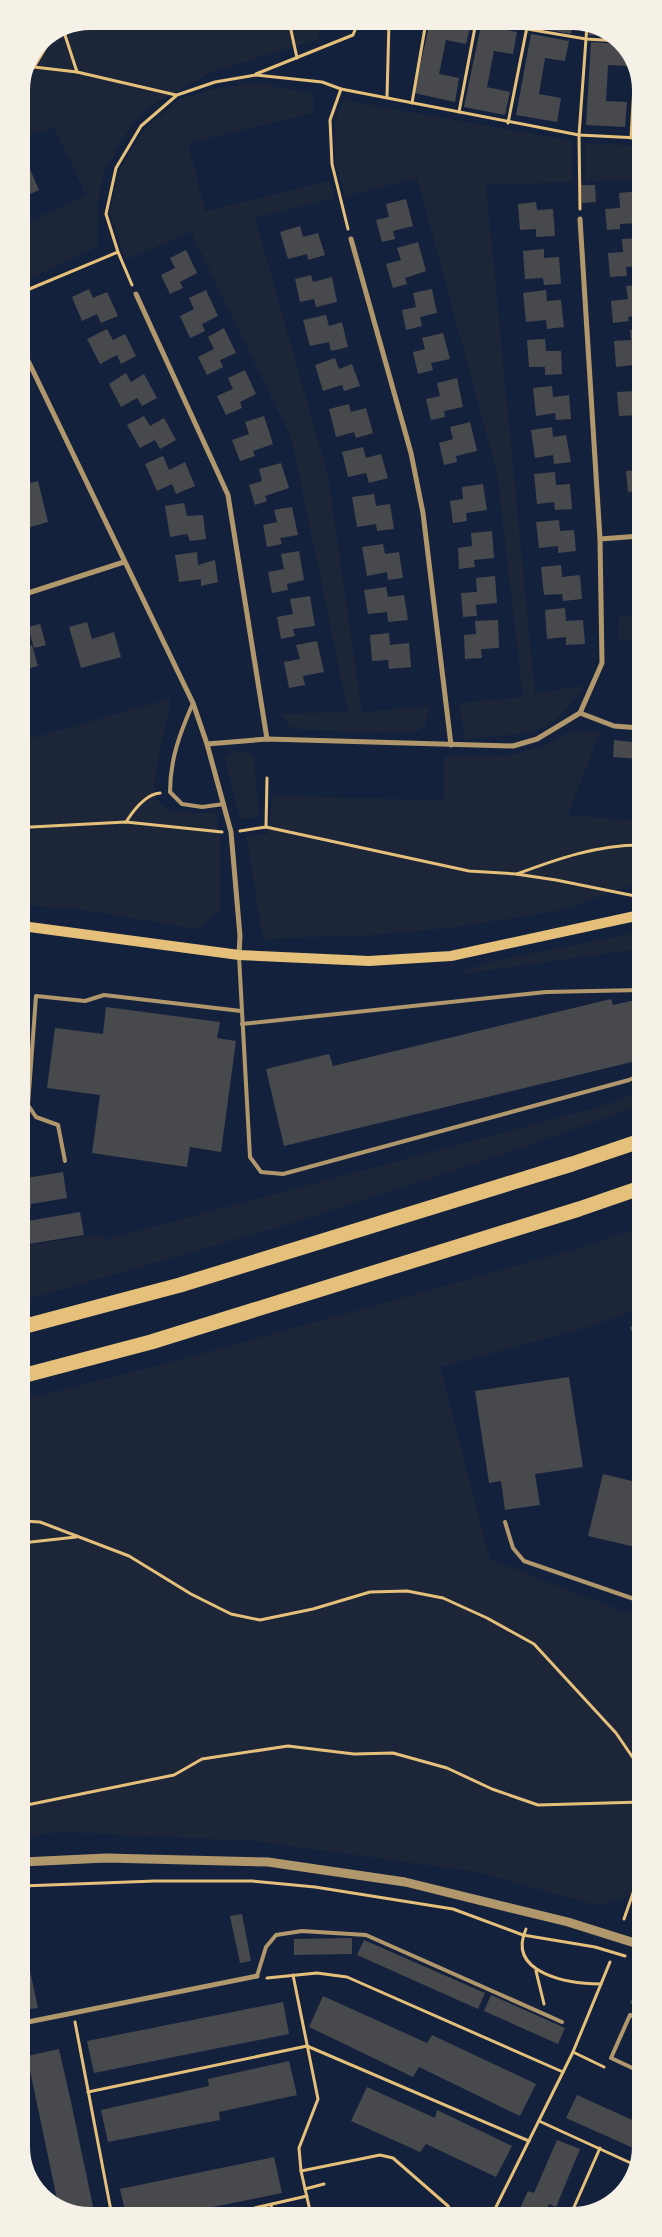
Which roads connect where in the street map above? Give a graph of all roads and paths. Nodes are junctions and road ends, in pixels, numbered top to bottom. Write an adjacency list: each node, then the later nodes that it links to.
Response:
1 (291, 30): 12 (path)
2 (355, 30): 12 (path)
3 (389, 30): 18 (path)
4 (425, 30): 19 (path)
5 (474, 30): 20 (path)
6 (527, 30): 22 (path)
7 (533, 30): 10 (path)
8 (587, 32): 10 (path)
9 (65, 36): 14 (path)
10 (586, 39): 11 (path); 23 (path)
11 (605, 40)
12 (297, 58): 15 (path)
13 (35, 67): 14 (path)
14 (77, 72): 17 (path)
15 (256, 75): 16 (path); 17 (path)
16 (341, 88): 18 (path); 26 (path)
17 (177, 95): 27 (path)
18 (387, 97): 19 (path)
19 (412, 103): 20 (path)
20 (459, 112): 22 (path)
21 (632, 121): 24 (path)
22 (508, 122): 23 (path)
23 (579, 135): 24 (path); 25 (path)
24 (631, 138)
25 (580, 219): 32 (street)
26 (351, 239): 40 (street)
27 (118, 252): 28 (path); 29 (path)
28 (30, 289)
29 (136, 294): 38 (street)
30 (30, 365): 33 (street)
31 (632, 537): 32 (street)
32 (600, 539): 36 (street)
33 (124, 562): 34 (street); 35 (street)
34 (30, 592)
35 (193, 702): 39 (street); 42 (lane)
36 (580, 713): 37 (street); 40 (street)
37 (632, 727)
38 (267, 739): 39 (street); 40 (street)
39 (207, 744): 43 (street)
40 (452, 745)
41 (267, 778): 46 (path)
42 (170, 792): 43 (lane); 44 (path)
43 (224, 804): 47 (street)
44 (126, 822): 45 (path); 47 (path)
45 (30, 827)
46 (266, 827): 47 (path); 49 (path)
47 (231, 832): 53 (street)
48 (632, 845): 49 (path)
49 (516, 874): 50 (path)
50 (632, 896)
51 (632, 917): 53 (main road)
52 (30, 927): 53 (main road)
53 (239, 955): 55 (lane)
54 (632, 990): 56 (lane)
55 (241, 1011): 56 (lane); 57 (lane)
56 (242, 1024): 58 (lane)
57 (30, 1078)
58 (632, 1079)
59 (30, 1108): 61 (lane)
60 (632, 1144): 63 (highway)
61 (65, 1161)
62 (632, 1191): 64 (highway)
63 (30, 1325)
64 (30, 1374)
65 (30, 1521): 67 (path)
66 (506, 1522): 69 (lane)
67 (77, 1537): 68 (path); 70 (path)
68 (30, 1542)
69 (632, 1598)
70 (632, 1756)
71 (632, 1802): 72 (path)
72 (30, 1804)
73 (30, 1862): 79 (street)
74 (30, 1886): 78 (path)
75 (632, 1897): 76 (path)
76 (624, 1919)
77 (526, 1929): 78 (path)
78 (523, 1935): 80 (path); 82 (path)
79 (632, 1942)
80 (632, 1958)
81 (610, 1962): 85 (path)
82 (536, 1970): 85 (path); 87 (path)
83 (293, 1975): 84 (path); 91 (path); 93 (path)
84 (257, 1976): 86 (street); 87 (lane)
85 (601, 1984): 93 (path)
86 (74, 2014): 89 (street); 94 (path)
87 (545, 2014): 90 (lane)
88 (632, 2016): 92 (lane)
89 (30, 2022)
90 (562, 2022)
91 (307, 2046): 94 (path); 96 (path); 99 (path)
92 (632, 2068)
93 (563, 2072): 95 (path)
94 (88, 2092): 104 (path)
95 (539, 2121): 96 (path); 97 (path)
96 (529, 2141): 108 (path)
97 (600, 2148): 98 (path); 109 (path)
98 (630, 2162)
99 (301, 2172): 101 (path); 107 (path)
100 (324, 2184): 101 (path)
101 (305, 2189): 102 (path)
102 (307, 2196): 103 (path); 106 (path)
103 (271, 2205): 105 (path)
104 (110, 2207)
105 (262, 2207)
106 (309, 2207)
107 (449, 2207)
108 (496, 2207)
109 (575, 2207)

